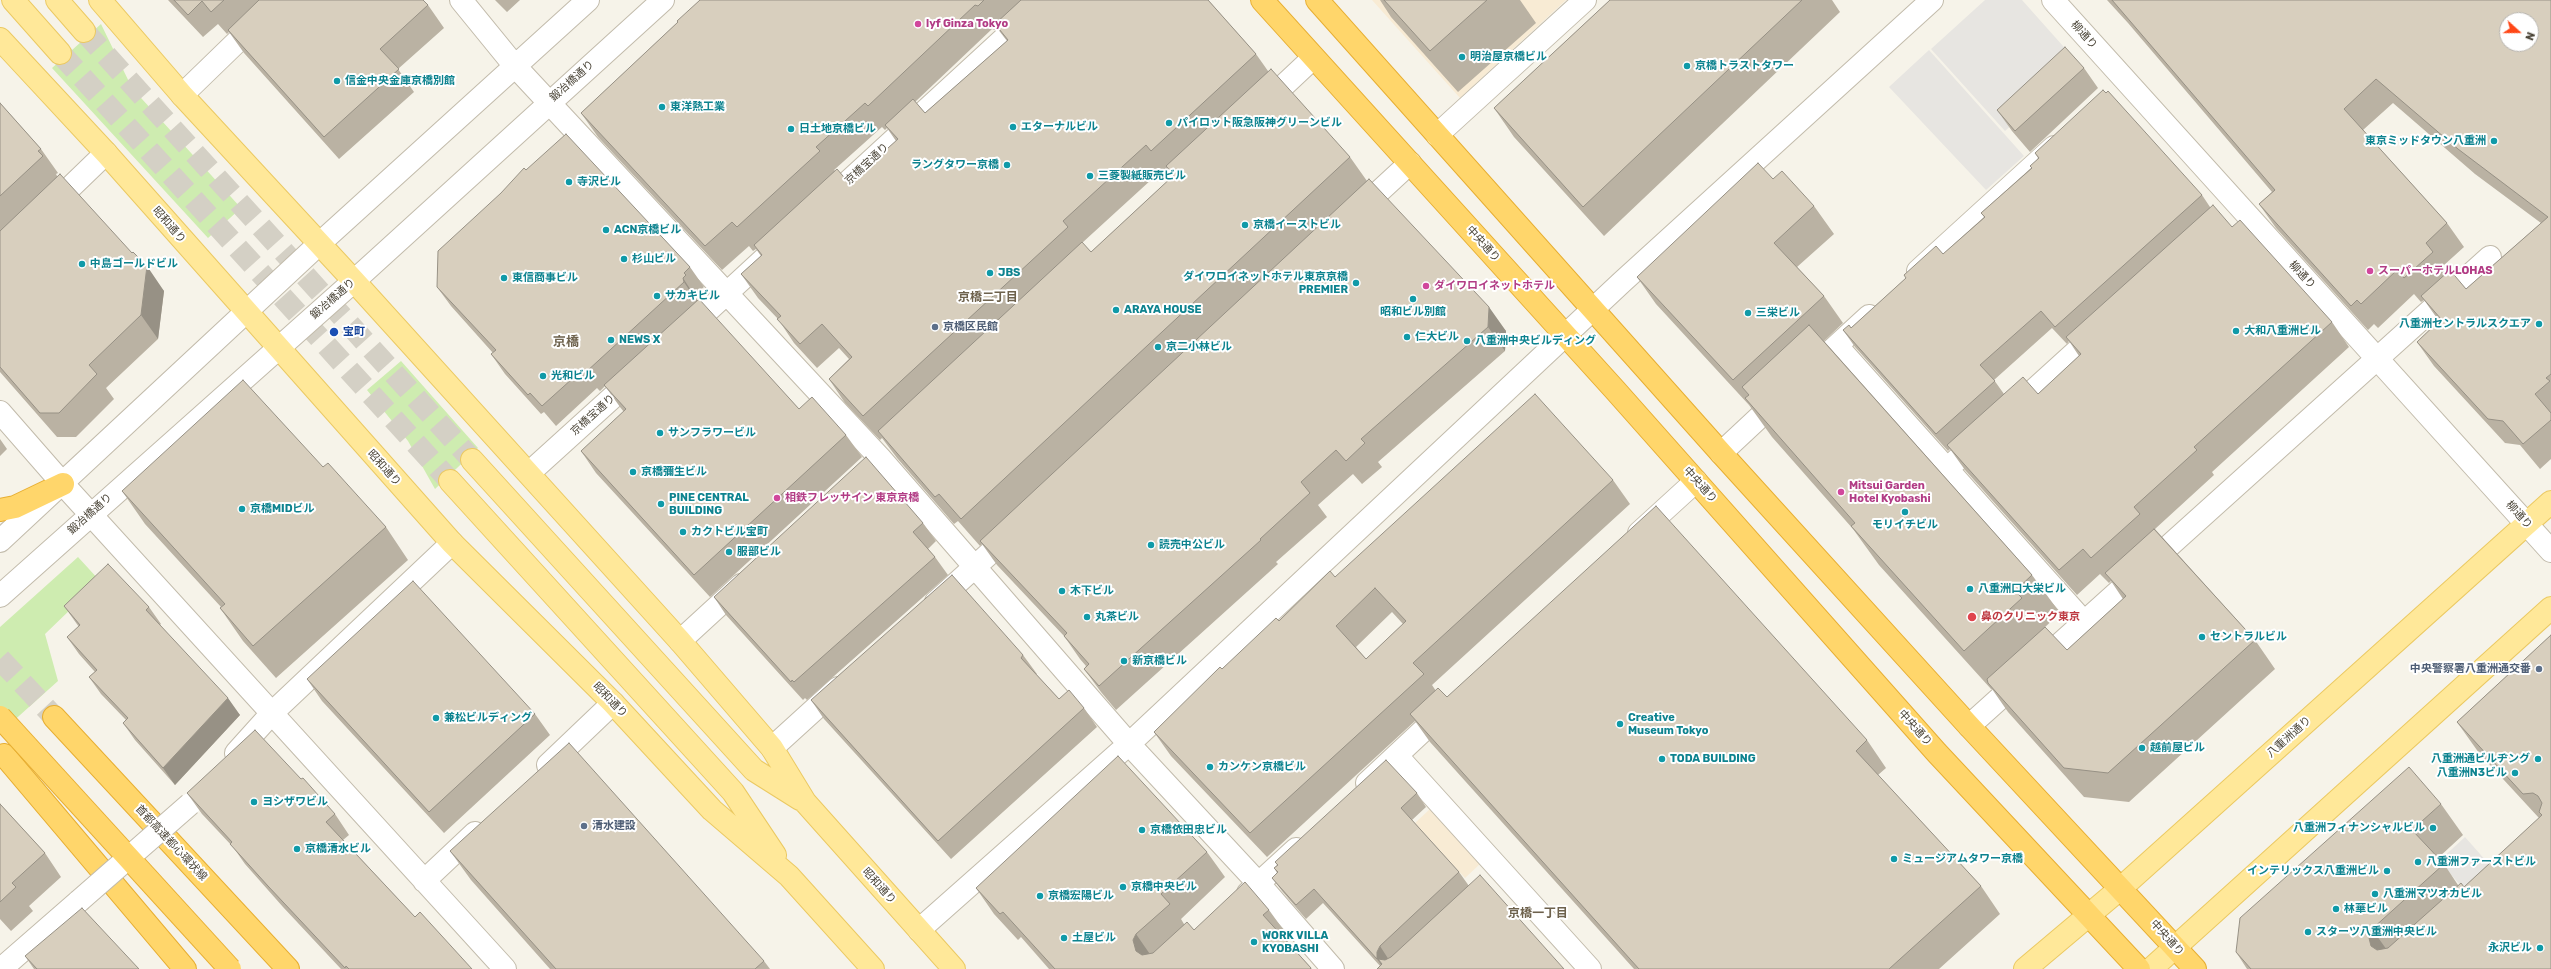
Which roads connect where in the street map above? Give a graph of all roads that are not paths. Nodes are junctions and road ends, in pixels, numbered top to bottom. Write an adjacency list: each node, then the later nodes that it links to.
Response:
1 (13, 0): 16 (main road)
2 (57, 0): 14 (main road)
3 (100, 0): 20 (main road, 昭和通り)
4 (280, 0): 20 (street)
5 (461, 0): 18 (street)
6 (588, 0): 18 (street)
7 (663, 0): 22 (street, 鍛冶橋通り)
8 (1046, 0): 29 (street, 京橋宝通り)
9 (1262, 0): 17 (highway, 中央通り)
10 (1317, 0): 25 (highway, 中央通り)
11 (1585, 0): 25 (street)
12 (1932, 0): 40 (street)
13 (2053, 0): 19 (street, 柳通り)
14 (84, 30)
15 (0, 39): 26 (main road, 昭和通り)
16 (60, 53)
17 (1313, 58): 23 (street); 27 (highway, 中央通り)
18 (514, 65): 22 (street); 33 (street)
19 (2125, 81): 21 (street); 28 (street, 柳通り)
20 (182, 95): 33 (main road, 昭和通り)
21 (2109, 97)
22 (549, 102): 36 (street, 鍛冶橋通り); 38 (street)
23 (1250, 116)
24 (2068, 134): 37 (street)
25 (1437, 135): 40 (highway, 中央通り)
26 (106, 153): 31 (street); 41 (main road, 昭和通り)
27 (1410, 163): 32 (street); 43 (highway, 中央通り)
28 (2238, 206): 30 (street); 47 (street, 柳通り)
29 (809, 218)
30 (2221, 222)
31 (33, 223)
32 (1341, 227)
33 (319, 244): 36 (main road, 昭和通り); 41 (street)
34 (780, 245): 38 (street)
35 (2490, 257): 47 (street)
36 (354, 281): 46 (street, 鍛冶橋通り); 55 (main road, 昭和通り)
37 (1906, 282)
38 (728, 293): 44 (street); 52 (street)
39 (1883, 304): 45 (street)
40 (1594, 310): 43 (street); 51 (highway, 中央通り)
41 (246, 313): 46 (main road, 昭和通り); 59 (street)
42 (2116, 317): 54 (street)
43 (1566, 336): 58 (highway, 中央通り); 83 (street)
44 (670, 345)
45 (1837, 346): 51 (street); 54 (street)
46 (277, 347): 62 (street, 鍛冶橋通り); 66 (main road, 昭和通り)
47 (2377, 357): 64 (street, 柳通り); 74 (street)
48 (653, 361): 55 (street, 京橋宝通り)
49 (0, 412): 59 (street)
50 (896, 443): 52 (street)
51 (1721, 453): 82 (highway, 中央通り)
52 (880, 458): 56 (street); 69 (street)
53 (472, 460): 91 (main road, 昭和通り)
54 (1948, 468): 74 (street)
55 (529, 473): 75 (main road, 昭和通り)
56 (862, 474)
57 (450, 481): 95 (main road, 昭和通り)
58 (1696, 481): 67 (street); 101 (highway, 中央通り)
59 (63, 484): 61 (highway); 62 (street); 65 (street)
60 (2551, 502): 64 (main road, 八重洲通り)
61 (0, 510)
62 (90, 514): 71 (street, 鍛冶橋通り); 79 (street)
63 (1027, 520): 69 (street)
64 (2527, 524): 68 (street, 柳通り); 99 (main road, 八重洲通り)
65 (0, 542)
66 (452, 544): 78 (main road, 昭和通り); 79 (street)
67 (1624, 547)
68 (2551, 551)
69 (976, 567): 73 (street); 83 (street)
70 (758, 569): 75 (street)
71 (0, 596)
72 (2551, 608): 103 (main road)
73 (923, 614)
74 (2084, 622): 82 (street)
75 (680, 641): 84 (main road, 昭和通り)
76 (853, 675): 84 (street)
77 (1460, 697): 86 (street)
78 (613, 703): 88 (street); 95 (main road, 昭和通り)
79 (272, 713): 87 (street); 96 (street)
80 (0, 717): 106 (highway, bridge)
81 (54, 717): 107 (highway, 首都高速都心環状線)
82 (1969, 726): 99 (highway, 中央通り)
83 (1129, 744): 97 (street); 102 (street)
84 (772, 748): 91 (main road, 昭和通り)
85 (4, 755): 105 (highway)
86 (1397, 756): 90 (street); 94 (street)
87 (221, 770)
88 (532, 780)
89 (206, 787): 104 (street, bridge)
90 (1351, 798)
91 (805, 802): 102 (main road, 昭和通り)
92 (492, 817): 96 (street)
93 (1310, 836): 97 (street)
94 (1502, 872): 98 (street); 112 (street)
95 (789, 876): 109 (main road, 昭和通り)
96 (424, 881): 108 (street)
97 (1259, 884): 100 (street); 111 (street)
98 (1485, 888)
99 (2121, 888): 101 (main road, 八重洲通り); 103 (highway, 中央通り)
100 (1230, 909)
101 (2089, 915): 113 (main road, 八重洲通り); 114 (highway, 中央通り)
102 (919, 930): 110 (main road, 昭和通り)
103 (2175, 947): 115 (main road); 116 (highway, 中央通り)
104 (3, 966)
105 (185, 969)
106 (230, 969)
107 (288, 969)
108 (505, 969)
109 (873, 969)
110 (954, 969)
111 (1333, 969)
112 (1590, 969)
113 (2025, 969)
114 (2139, 969)
115 (2150, 969)
116 (2195, 969)

